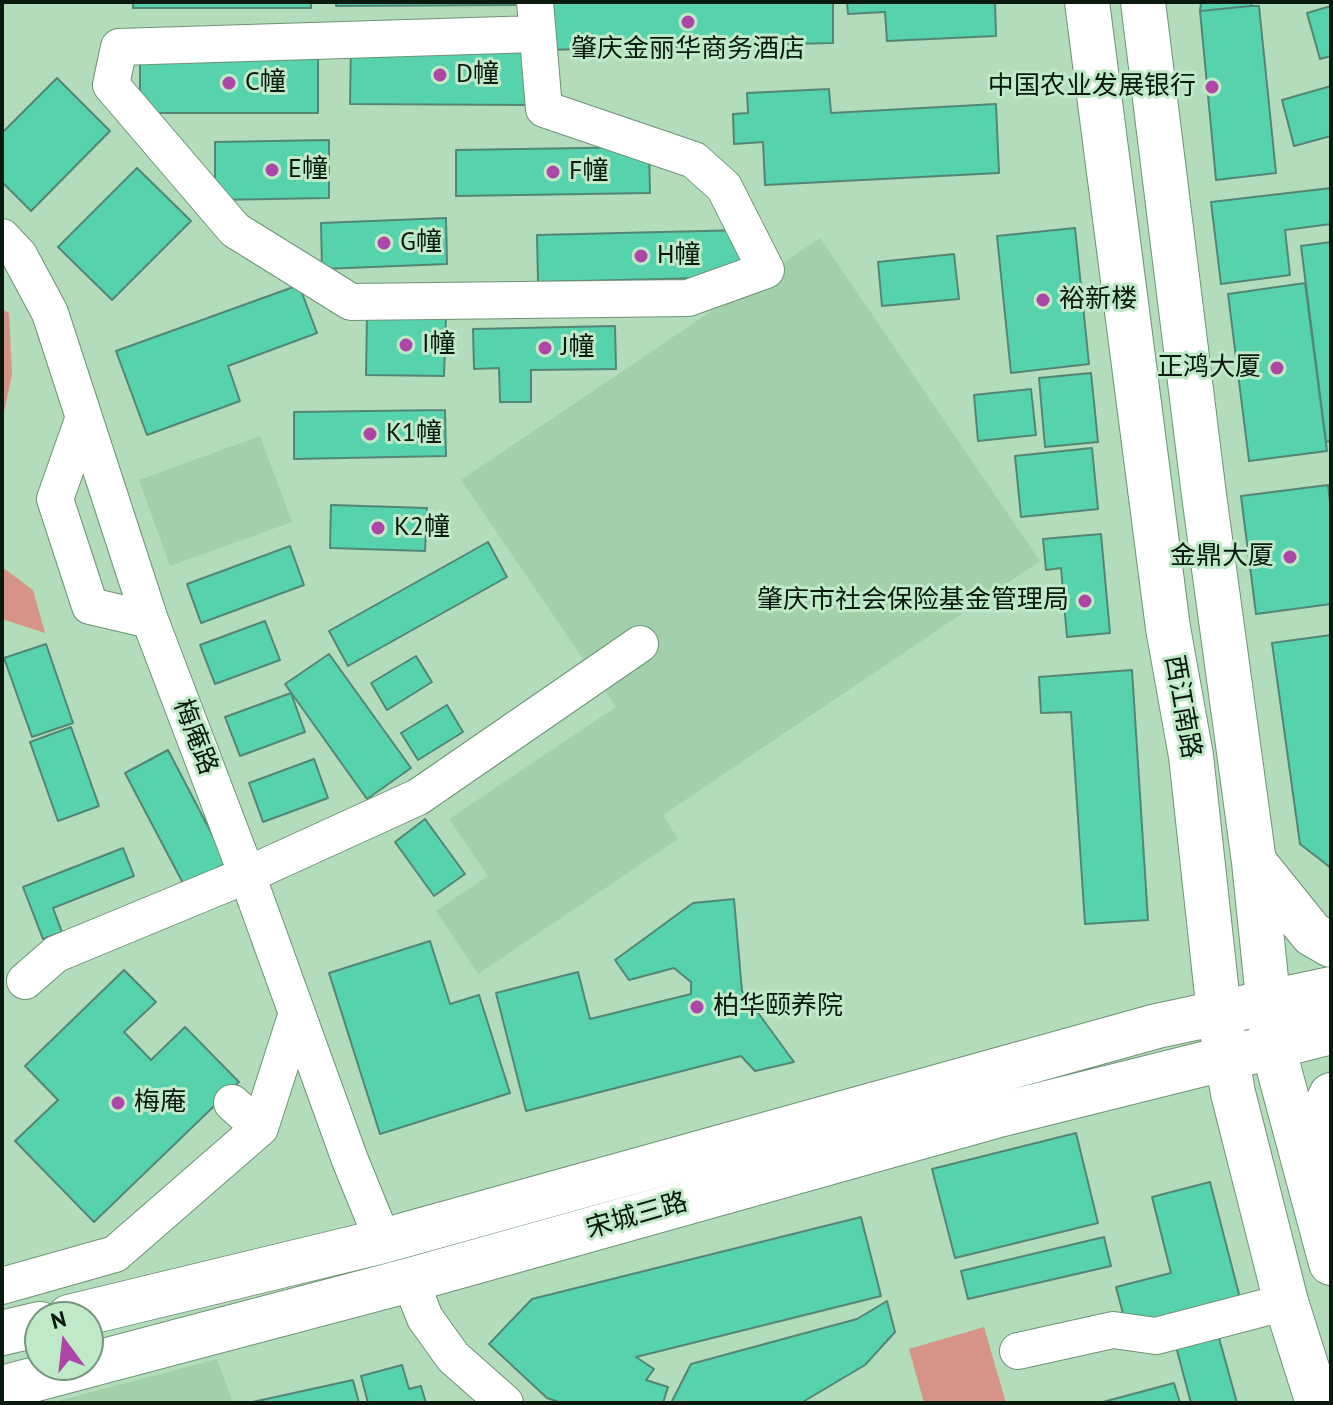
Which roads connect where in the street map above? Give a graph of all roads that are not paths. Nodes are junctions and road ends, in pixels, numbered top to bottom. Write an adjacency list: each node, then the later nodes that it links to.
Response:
1 (1087, 2): 5 (main road, 西江南路)
2 (1145, 8): 4 (main road, 西江南路)
3 (536, 18): 3 (street)
4 (1155, 103): 5 (main road); 10 (main road, 西江南路)
5 (1101, 109): 11 (main road, 西江南路)
6 (2, 237): 7 (street, 梅庵路)
7 (84, 417): 8 (street, 梅庵路); 8 (street)
8 (150, 620): 13 (street, 梅庵路)
9 (640, 644): 13 (street)
10 (1239, 750): 11 (main road); 12 (main road, 西江南路)
11 (1191, 756): 19 (main road, 西江南路)
12 (1254, 862): 14 (main road); 17 (main road, 西江南路)
13 (247, 875): 15 (street); 18 (street, 梅庵路)
14 (1331, 945)
15 (25, 981)
16 (1331, 989): 17 (main road, 宋城三路)
17 (1269, 1002): 19 (main road, 宋城三路); 21 (main road, 西江南路)
18 (297, 1013): 25 (street); 27 (street, 梅庵路)
19 (1219, 1013): 22 (main road, 西江南路); 27 (main road, 宋城三路)
20 (1331, 1032): 21 (main road, 宋城三路)
21 (1273, 1047): 22 (main road, 宋城三路); 26 (main road, 西江南路)
22 (1227, 1058): 29 (main road, 宋城三路); 32 (main road, 西江南路)
23 (1331, 1095): 26 (main road)
24 (232, 1103): 25 (street)
25 (260, 1128): 30 (street)
26 (1310, 1189): 28 (main road, 西江南路)
27 (383, 1241): 33 (main road, 宋城三路)
28 (1331, 1263)
29 (410, 1280): 38 (main road, 宋城三路); 39 (street)
30 (2, 1286)
31 (1331, 1290): 32 (main road)
32 (1286, 1302): 36 (street); 40 (main road, 西江南路)
33 (104, 1309)
34 (24, 1328): 35 (main road)
35 (2, 1333)
36 (1018, 1351)
37 (2, 1388): 38 (main road, 宋城三路)
38 (52, 1390)
39 (505, 1403)
40 (1318, 1403)

